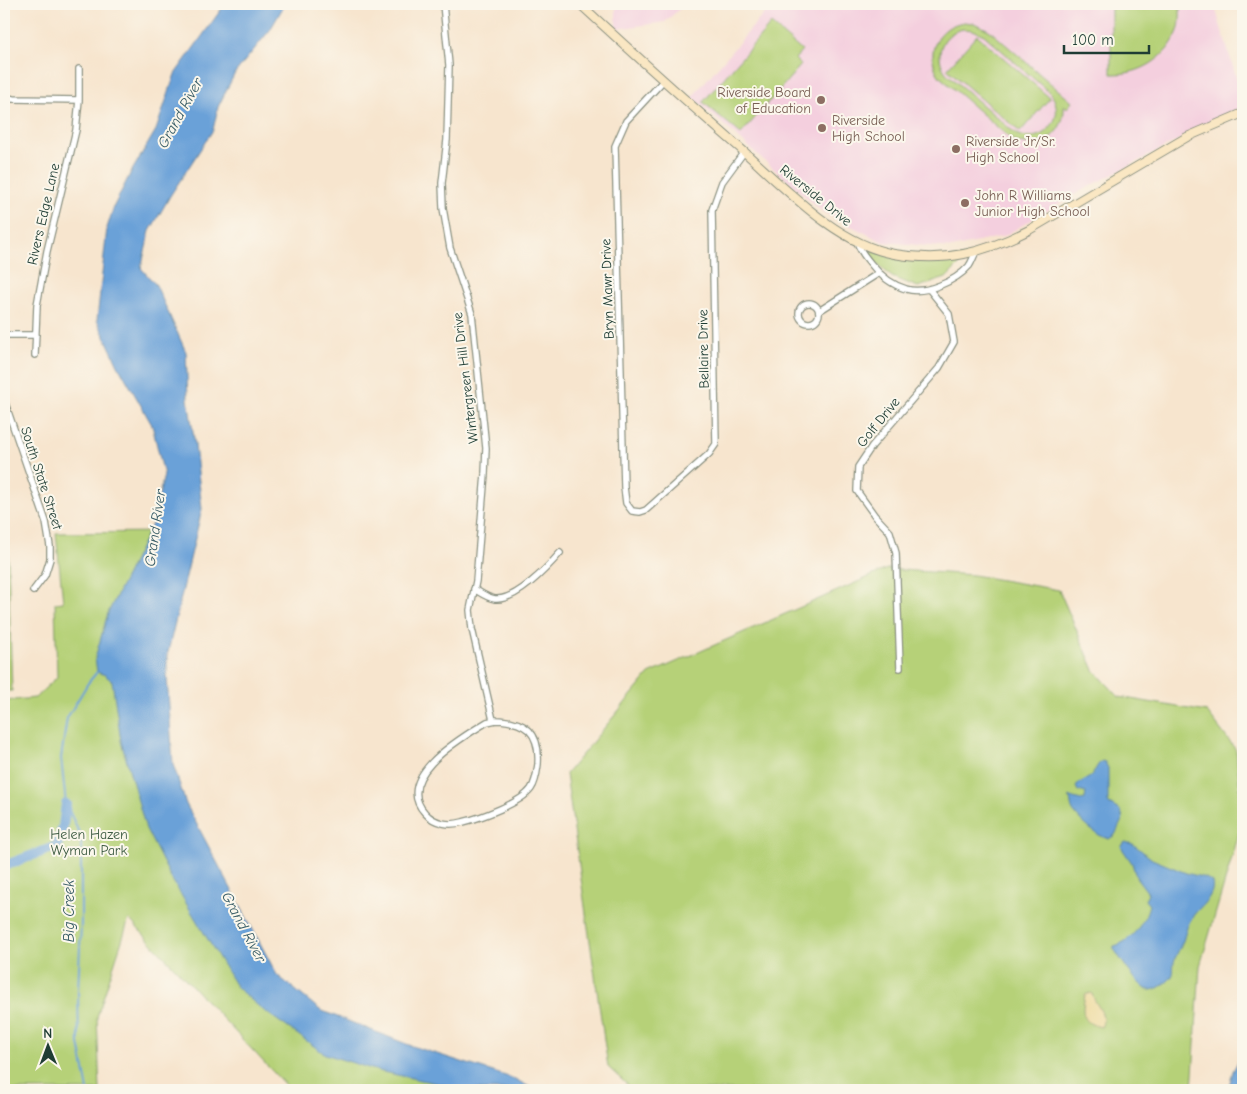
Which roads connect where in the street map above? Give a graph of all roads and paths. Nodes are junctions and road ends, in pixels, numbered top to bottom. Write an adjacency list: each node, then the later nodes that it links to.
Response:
1 (443, 4): 20 (street, Wintergreen Hill Drive)
2 (580, 4): 4 (main road, Riverside Drive)
3 (80, 69): 6 (street, Rivers Edge Lane)
4 (663, 81): 8 (main road, Riverside Drive); 18 (street, Bryn Mawr Drive)
5 (4, 97): 6 (street)
6 (79, 100): 15 (street, Rivers Edge Lane)
7 (1243, 113): 10 (main road, Riverside Drive)
8 (744, 152): 9 (main road, Riverside Drive); 18 (street, Bellaire Drive)
9 (857, 242): 10 (main road, Riverside Drive); 11 (street)
10 (976, 252): 12 (street)
11 (879, 273): 12 (street); 13 (street)
12 (929, 289): 22 (street, Golf Drive)
13 (819, 311)
14 (4, 335): 15 (street)
15 (36, 335): 16 (street, Rivers Edge Lane)
16 (35, 354)
17 (4, 400): 21 (street, South State Street)
18 (632, 511)
19 (560, 553): 20 (street)
20 (474, 589): 23 (street, Wintergreen Hill Drive)
21 (33, 591)
22 (900, 668)
23 (494, 720): 23 (street)

